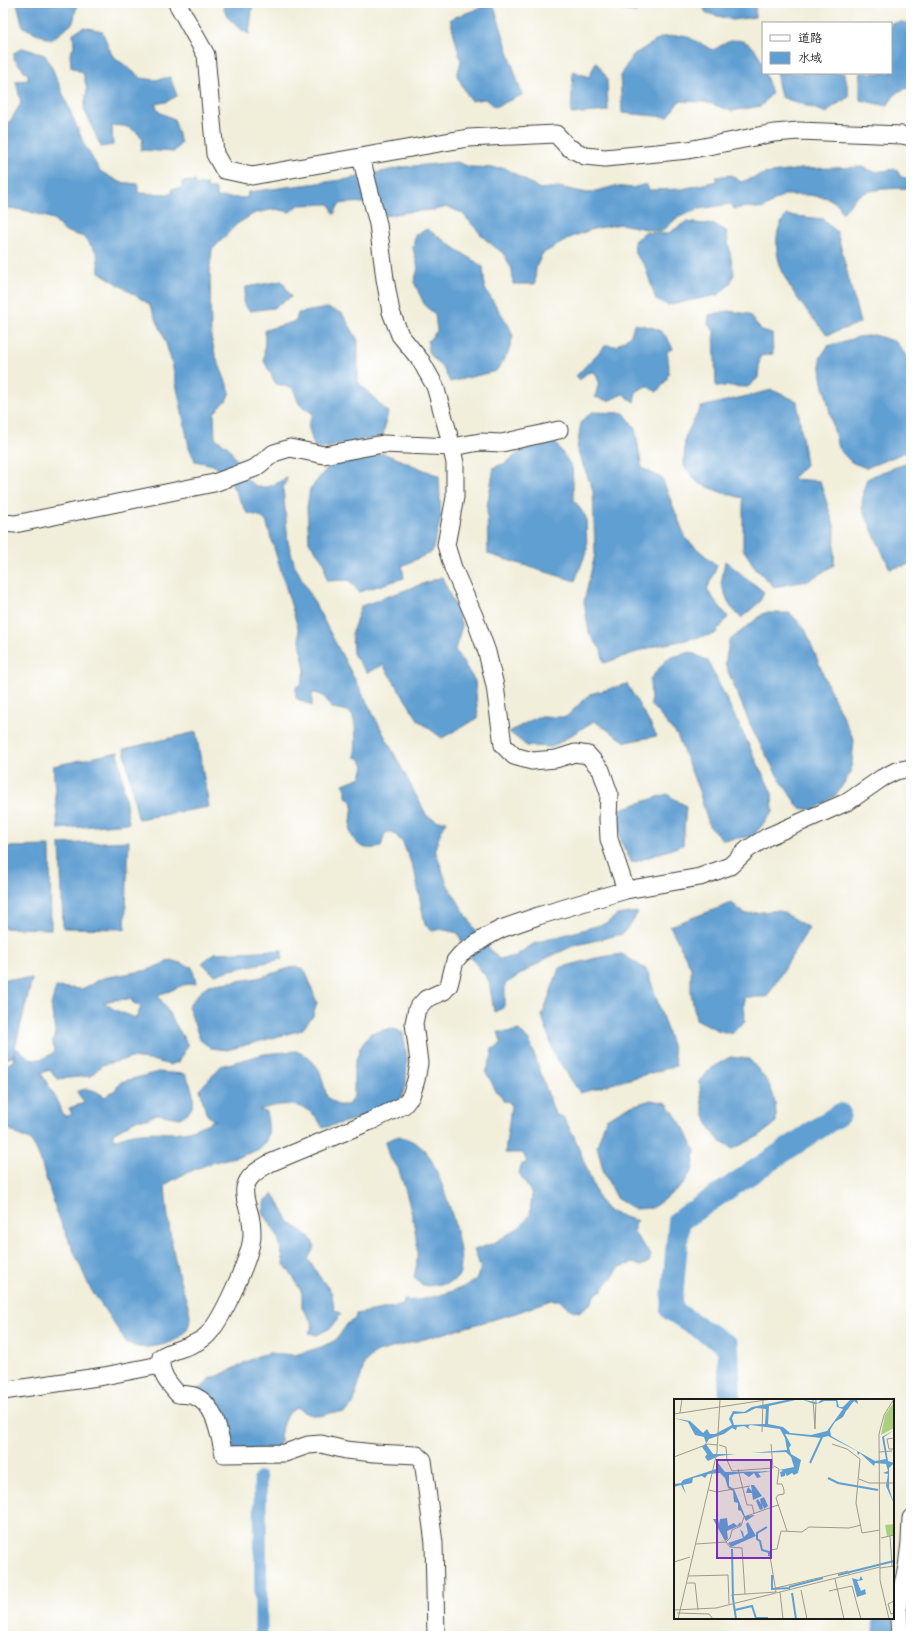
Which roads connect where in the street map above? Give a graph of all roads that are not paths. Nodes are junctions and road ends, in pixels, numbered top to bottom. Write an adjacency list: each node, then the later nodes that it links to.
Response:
1 (177, 3): 3 (street)
2 (911, 137): 3 (street)
3 (361, 157): 5 (street)
4 (559, 430): 5 (street)
5 (452, 447): 6 (street); 8 (street)
6 (3, 523)
7 (911, 768): 8 (street)
8 (626, 890): 9 (street)
9 (160, 1365): 10 (street); 12 (street)
10 (3, 1391)
11 (911, 1518): 13 (street)
12 (436, 1636)
13 (900, 1636)

